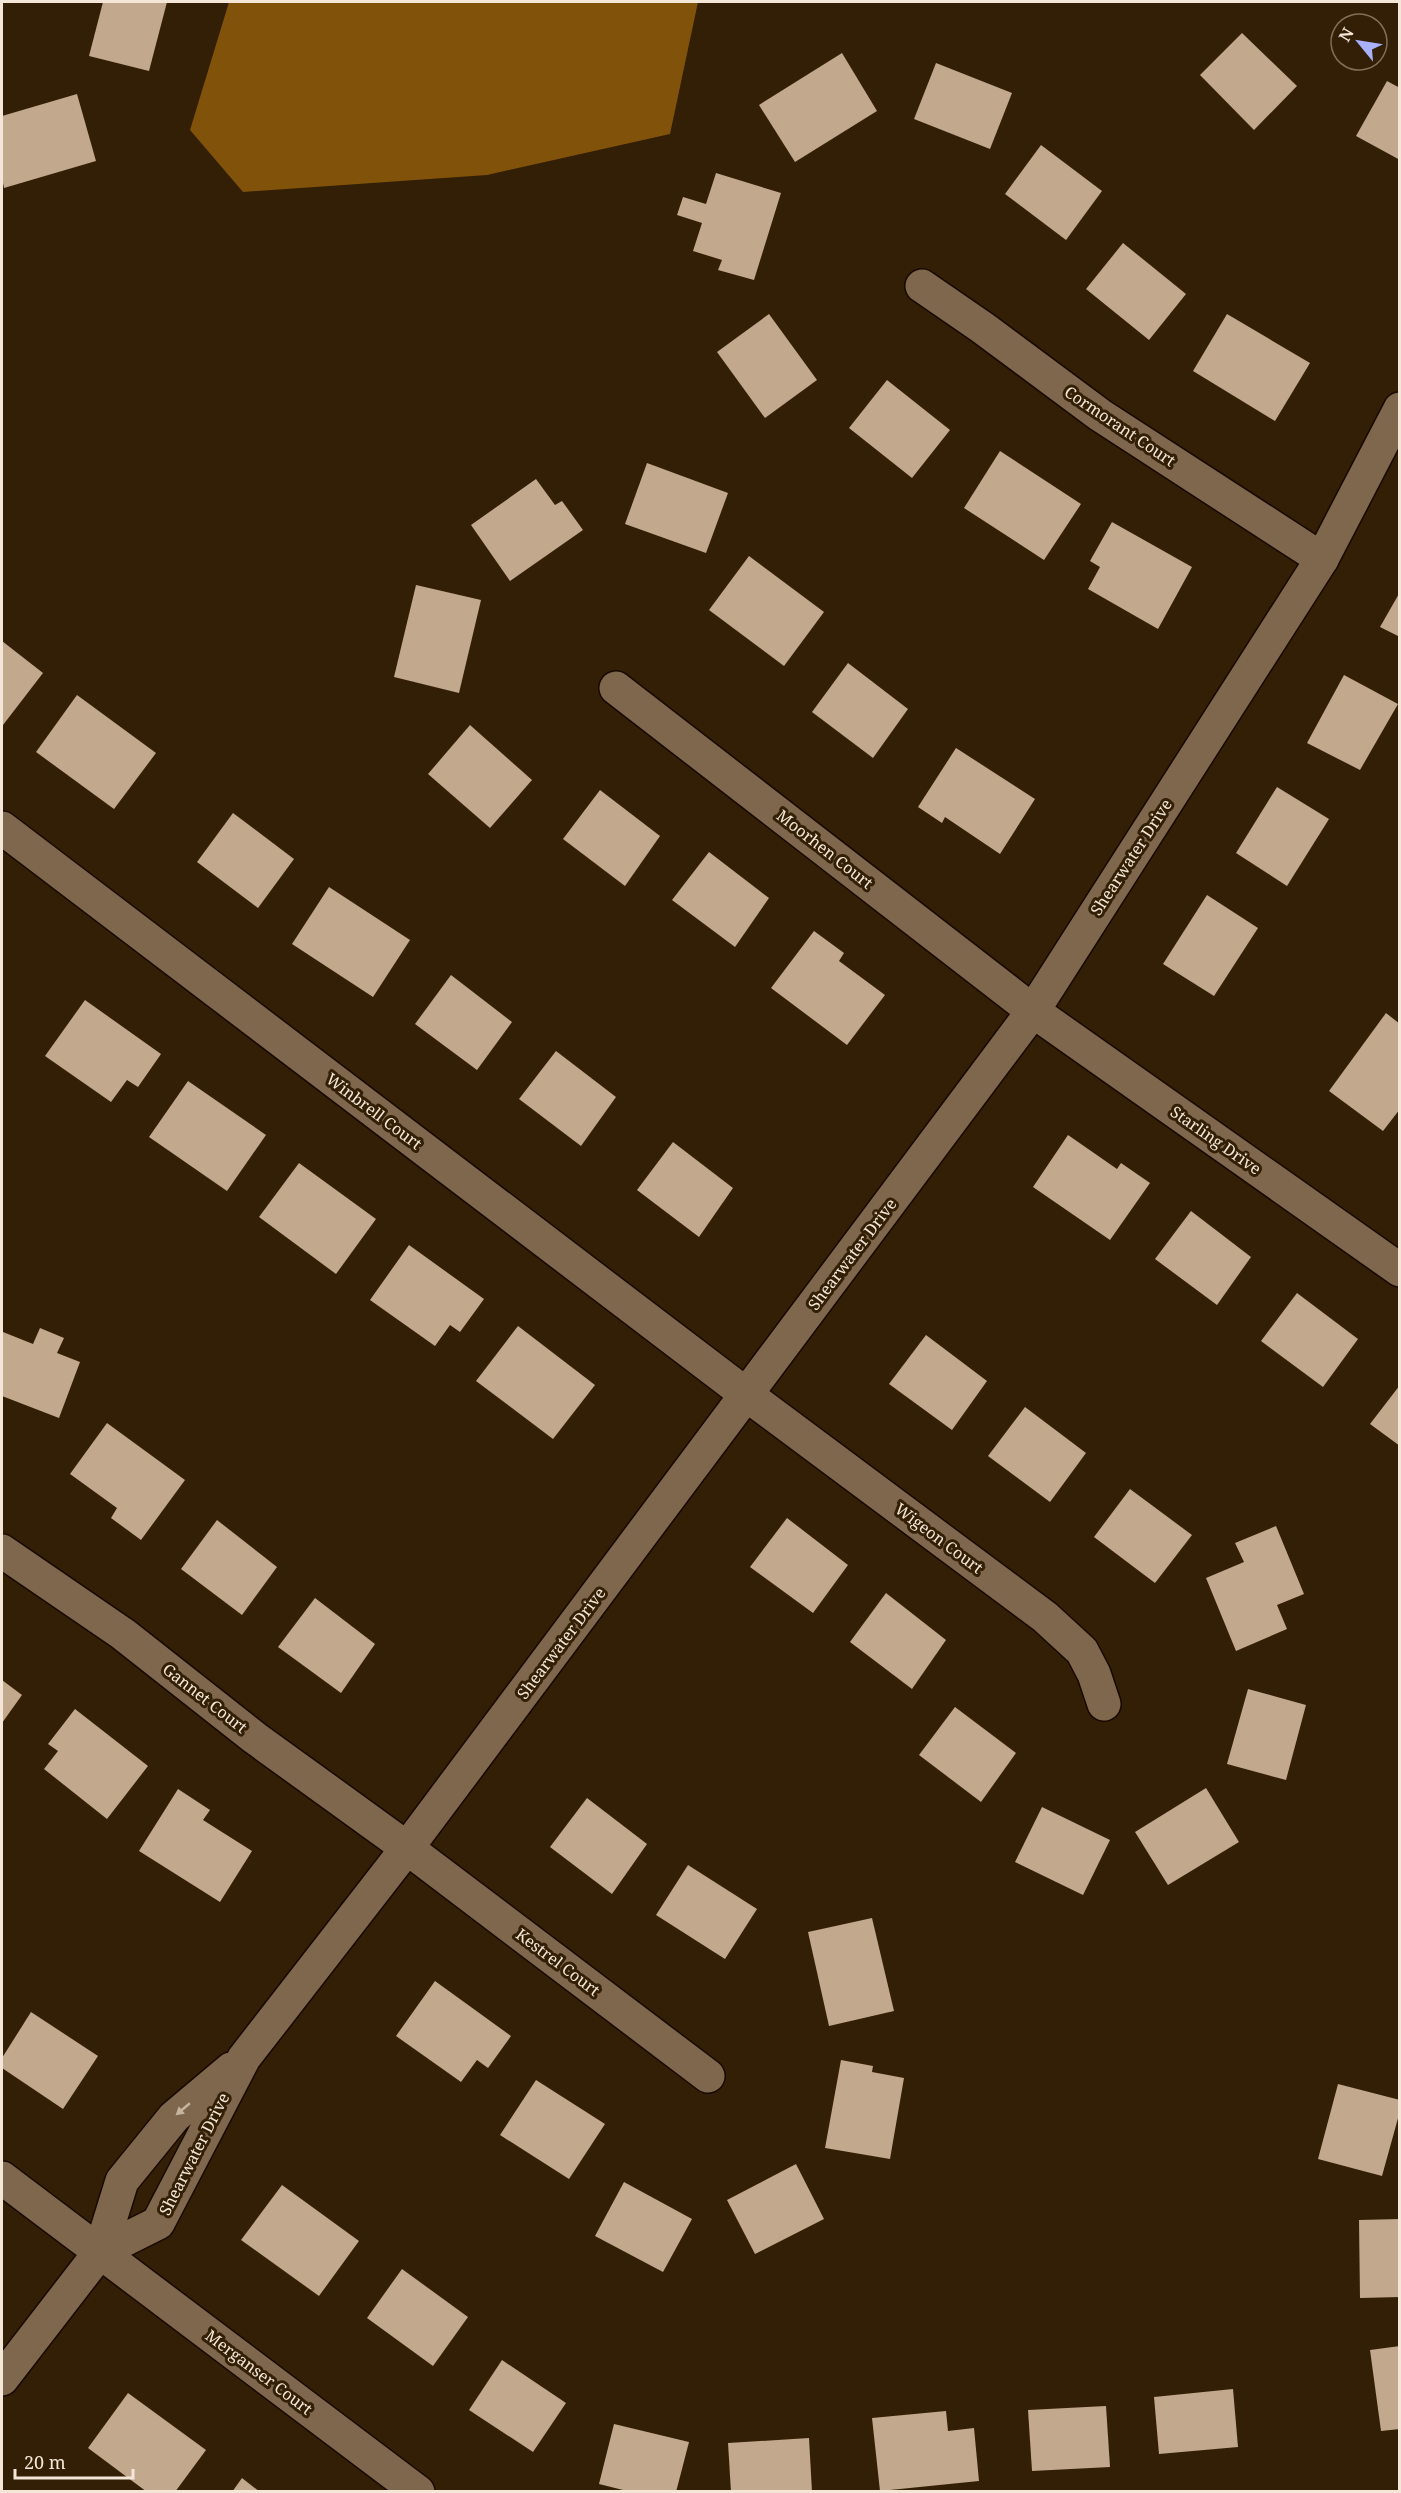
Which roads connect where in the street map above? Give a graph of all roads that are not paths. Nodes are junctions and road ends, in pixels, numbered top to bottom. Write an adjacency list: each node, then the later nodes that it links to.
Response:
1 (922, 286): 3 (street, Cormorant Court)
2 (1400, 410): 3 (street, Shearwater Drive)
3 (1322, 559): 6 (street, Shearwater Drive)
4 (616, 688): 6 (street, Moorhen Court)
5 (2, 828): 8 (street, Winbrell Court)
6 (1033, 1011): 7 (street, Starling Drive); 8 (street, Shearwater Drive)
7 (1399, 1267)
8 (747, 1395): 10 (street, Wigeon Court); 11 (street, Shearwater Drive)
9 (2, 1551): 11 (street, Gannet Court)
10 (1104, 1704)
11 (408, 1848): 12 (street, Shearwater Drive); 13 (street, Kestrel Court)
12 (244, 2058): 15 (street, Shearwater Drive, one-way to 15); 15 (street, Shearwater Drive)
13 (708, 2076)
14 (2, 2178): 15 (street, Merganser Court)
15 (99, 2252): 16 (street, Shearwater Drive); 17 (street, Merganser Court)
16 (2, 2379)
17 (418, 2492)

